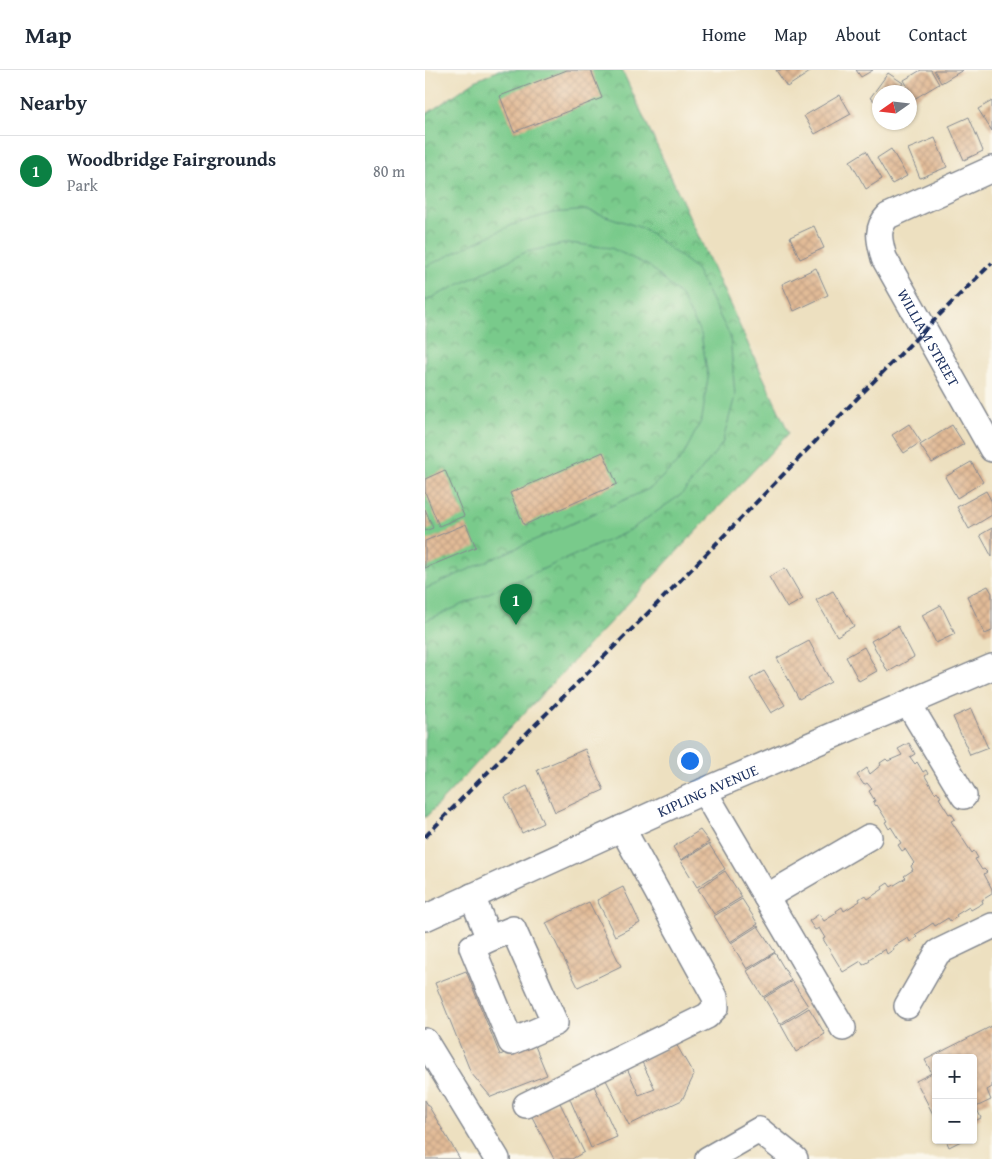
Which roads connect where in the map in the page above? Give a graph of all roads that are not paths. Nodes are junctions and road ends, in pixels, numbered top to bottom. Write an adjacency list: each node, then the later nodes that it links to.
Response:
1 (992, 169): 2 (street, WILLIAM STREET)
2 (992, 448)
3 (992, 667): 4 (street, KIPLING AVENUE)
4 (908, 703): 5 (street, KIPLING AVENUE); 6 (street)
5 (704, 792): 7 (street, KIPLING AVENUE); 10 (street)
6 (963, 796)
7 (622, 828): 9 (street, KIPLING AVENUE); 17 (street)
8 (869, 838): 10 (street)
9 (472, 896): 11 (street, KIPLING AVENUE); 13 (street)
10 (766, 897): 15 (street)
11 (425, 918)
12 (992, 926): 14 (street)
13 (489, 939)
14 (907, 1006)
15 (843, 1028)
16 (425, 1041): 18 (street)
17 (526, 1105)
18 (497, 1159)
19 (708, 1159): 20 (street)
20 (795, 1159)

